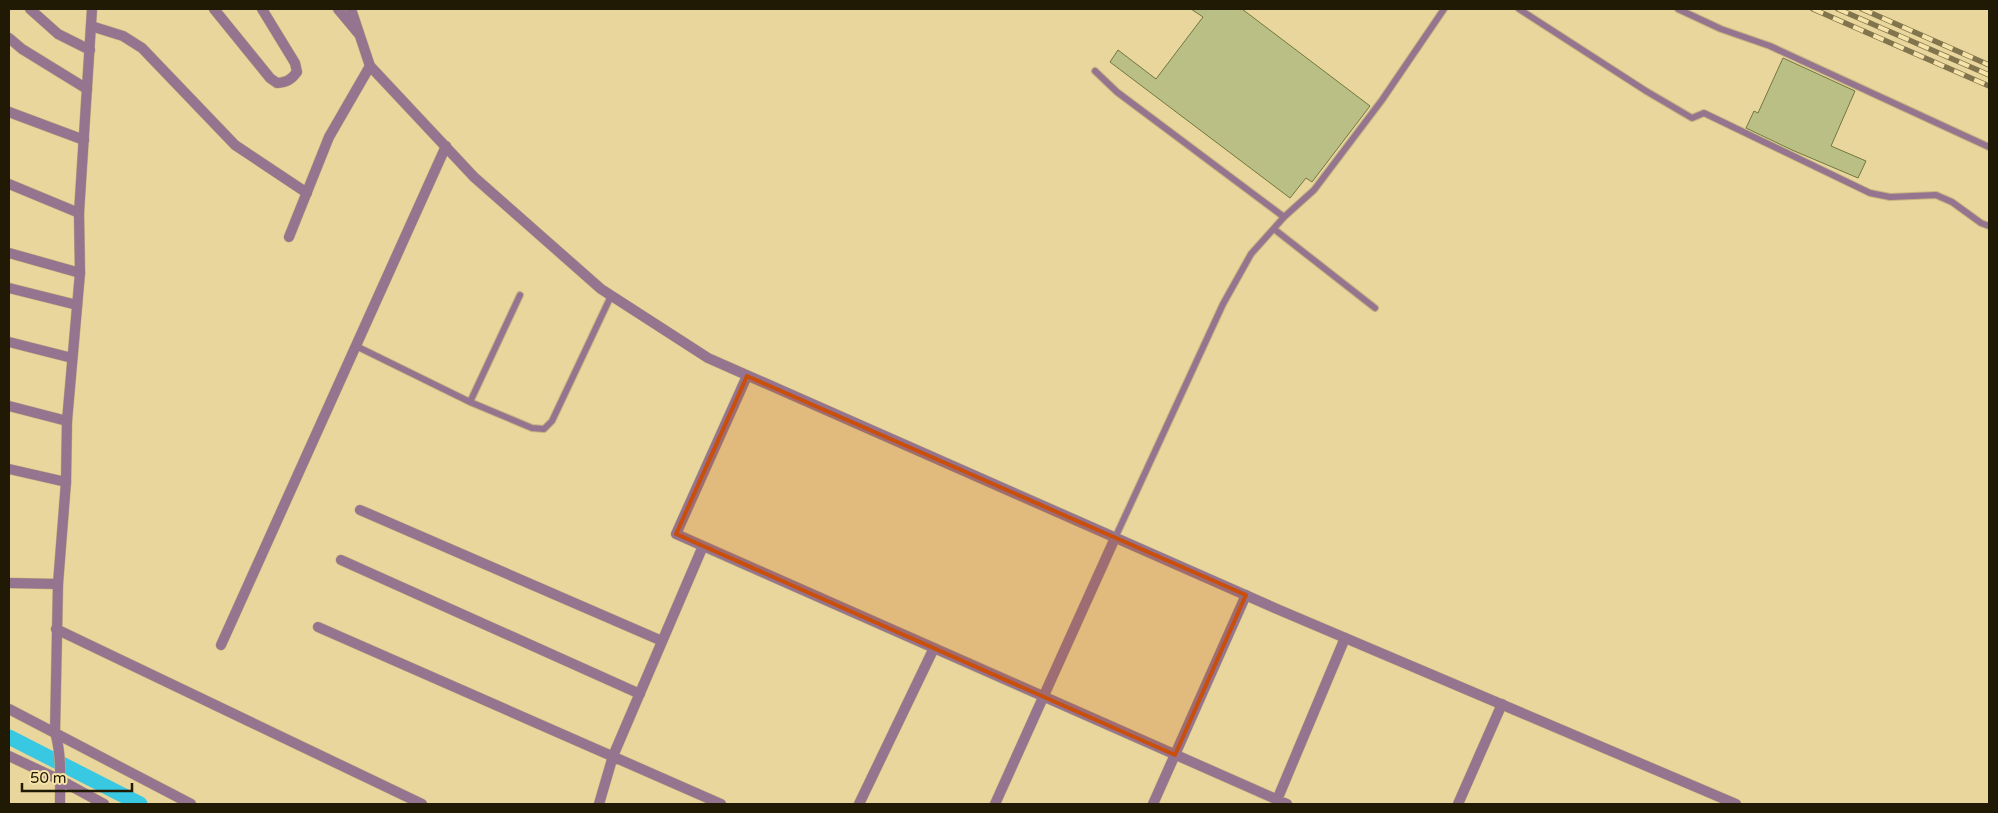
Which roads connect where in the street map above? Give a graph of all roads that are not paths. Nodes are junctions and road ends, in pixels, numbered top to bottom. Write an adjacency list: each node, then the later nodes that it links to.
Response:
1 (30, 9): 13 (street)
2 (92, 9): 10 (street)
3 (214, 9): 4 (street)
4 (262, 9)
5 (338, 9): 11 (street)
6 (1444, 9): 24 (lane)
7 (1519, 9): 25 (lane)
8 (1678, 9): 20 (lane)
9 (354, 11): 11 (street)
10 (91, 26): 13 (street); 22 (street)
11 (360, 34): 14 (street)
12 (9, 38): 16 (street)
13 (90, 50): 16 (street)
14 (370, 66): 19 (street); 22 (street)
15 (1095, 71): 24 (lane)
16 (87, 89): 18 (street)
17 (9, 112): 18 (street)
18 (84, 140): 23 (street)
19 (446, 146): 32 (street); 36 (street)
20 (1989, 147)
21 (9, 184): 23 (street)
22 (306, 193): 27 (street)
23 (79, 213): 29 (street)
24 (1284, 217): 26 (lane)
25 (1989, 226)
26 (1274, 229): 34 (lane); 45 (lane)
27 (289, 237)
28 (9, 254): 29 (street)
29 (80, 273): 33 (street)
30 (9, 288): 33 (street)
31 (520, 295): 39 (lane)
32 (611, 296): 38 (street); 39 (lane)
33 (77, 305): 37 (street)
34 (1375, 308)
35 (9, 342): 37 (street)
36 (356, 346): 39 (lane); 55 (street)
37 (72, 358): 41 (street)
38 (747, 376): 45 (street); 46 (street)
39 (470, 402)
40 (9, 406): 41 (street)
41 (67, 421): 43 (street)
42 (9, 469): 43 (street)
43 (66, 482): 49 (street)
44 (360, 510): 54 (street)
45 (1116, 538): 50 (street); 58 (street)
46 (703, 546): 54 (street); 56 (street)
47 (341, 560): 57 (street)
48 (9, 584): 49 (street)
49 (58, 584): 52 (street)
50 (1246, 595): 53 (street); 62 (street)
51 (318, 627): 64 (street)
52 (56, 629): 61 (street); 70 (street)
53 (1345, 638): 59 (street); 66 (street)
54 (662, 641): 57 (street)
55 (221, 645)
56 (934, 648): 58 (street); 73 (street)
57 (640, 694): 64 (street)
58 (1044, 697): 62 (street); 74 (street)
59 (1502, 704): 77 (street); 78 (street)
60 (9, 709): 61 (street)
61 (55, 732): 65 (street); 69 (street)
62 (1175, 755): 66 (street); 75 (street)
63 (9, 756): 65 (street)
64 (613, 756): 71 (street); 72 (street)
65 (61, 776): 67 (street); 68 (street)
66 (1277, 800): 76 (street)
67 (60, 804)
68 (104, 804)
69 (191, 804)
70 (422, 804)
71 (599, 804)
72 (721, 804)
73 (859, 804)
74 (995, 804)
75 (1153, 804)
76 (1287, 804)
77 (1458, 804)
78 (1736, 804)

